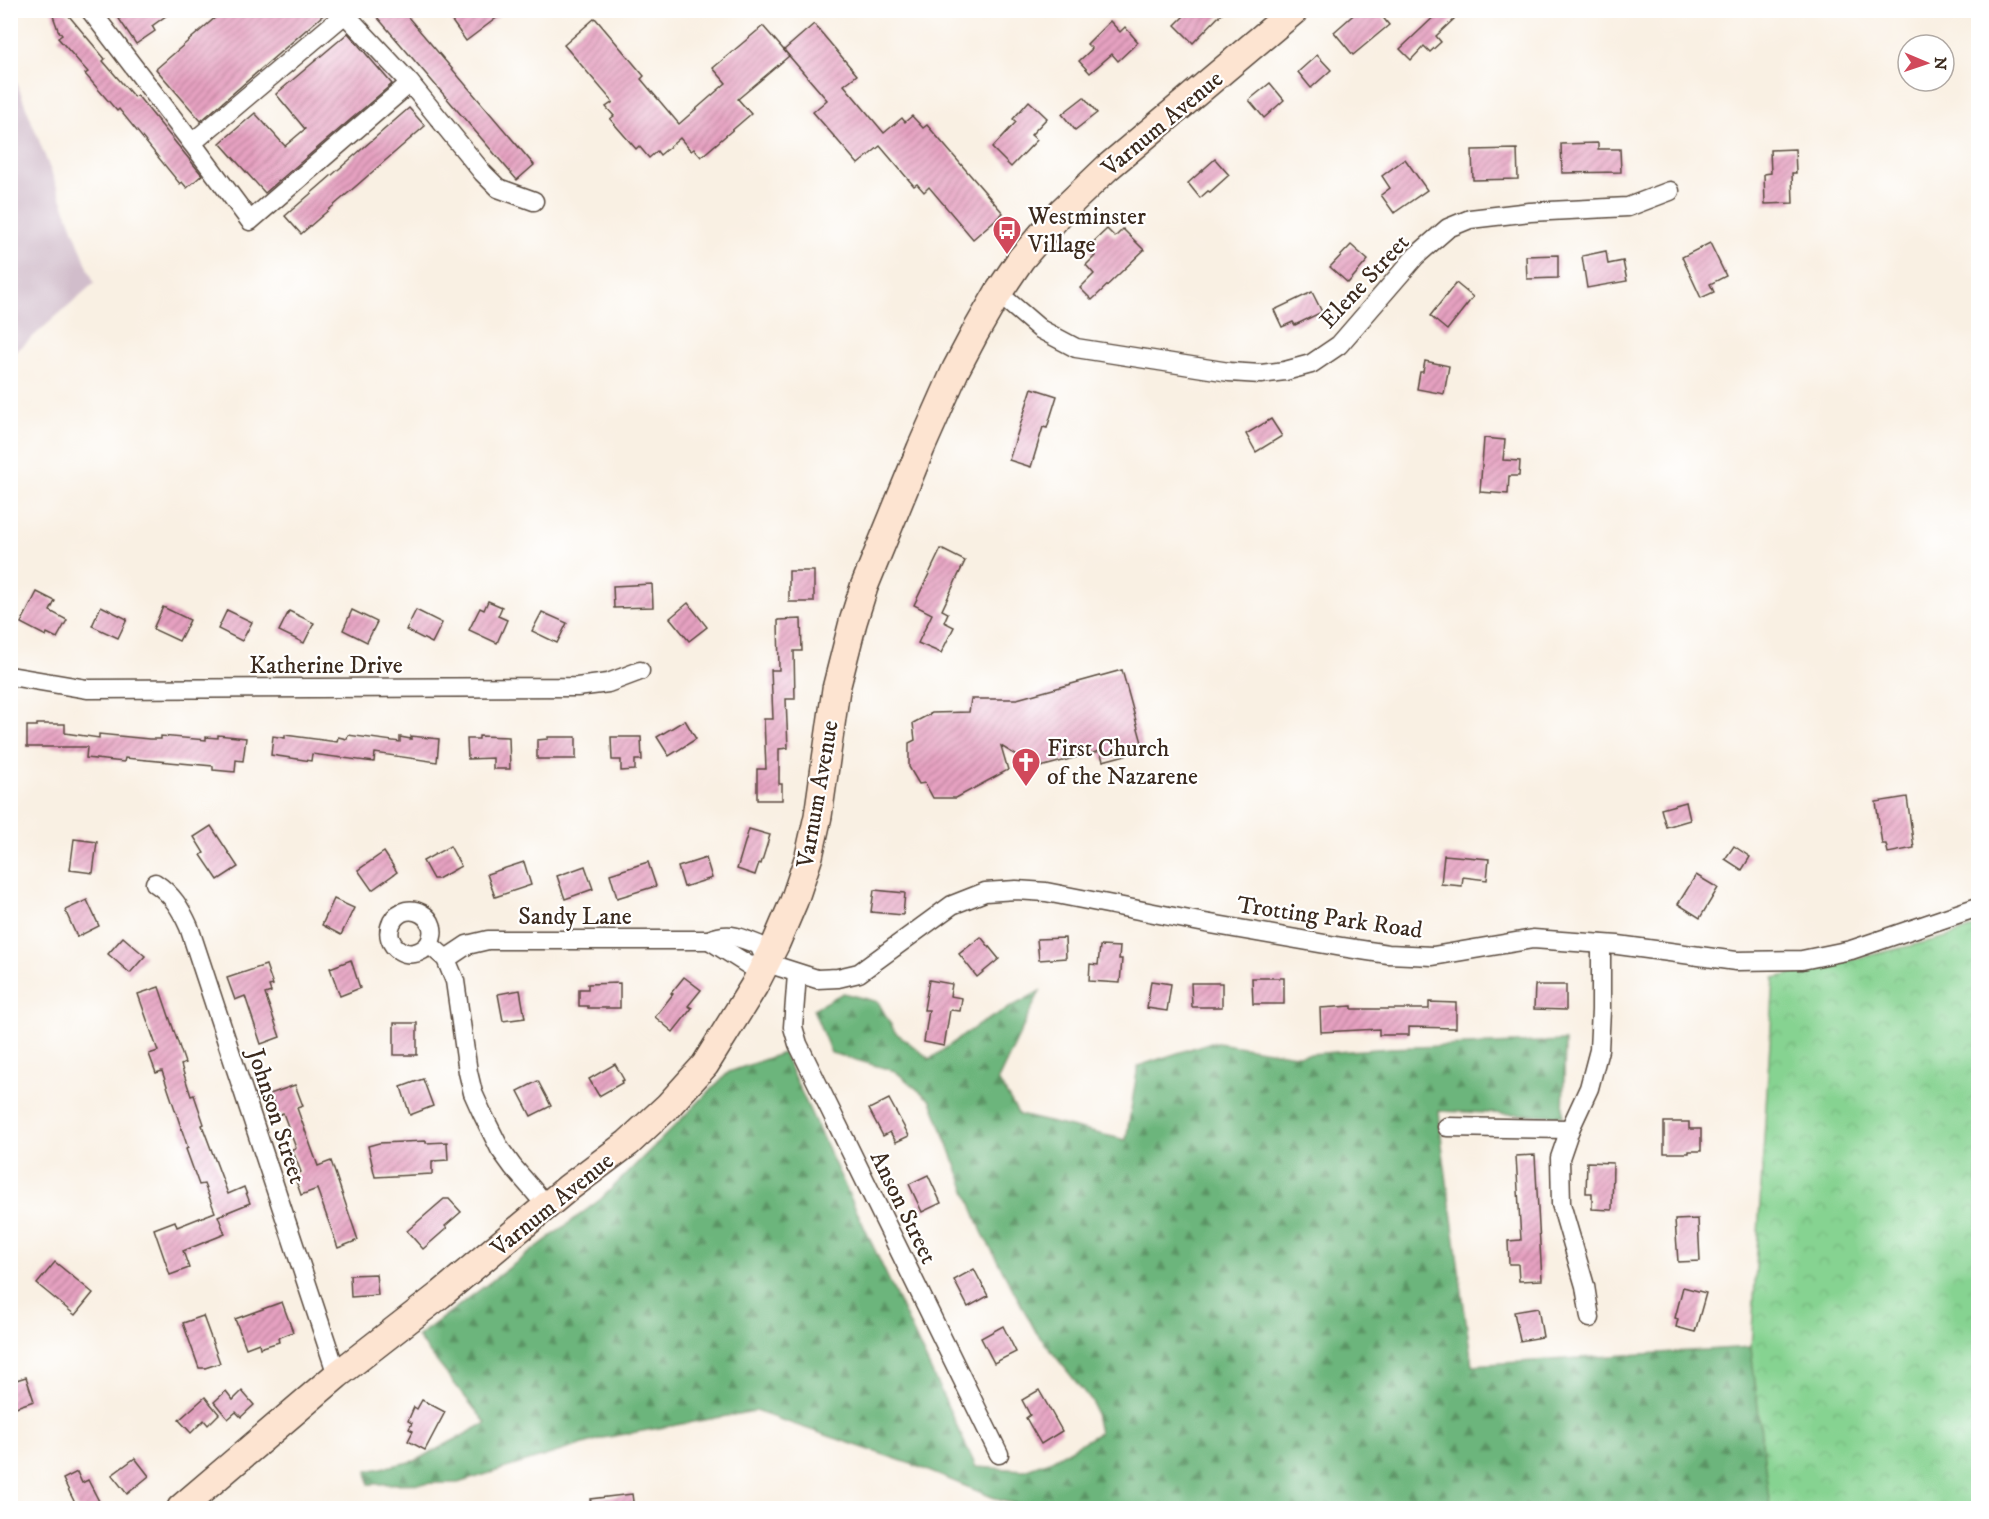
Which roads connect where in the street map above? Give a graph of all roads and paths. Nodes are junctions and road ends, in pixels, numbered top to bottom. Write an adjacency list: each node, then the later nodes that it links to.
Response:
1 (90, 10): 5 (street)
2 (1295, 10): 8 (main road, Varnum Avenue)
3 (345, 12): 4 (street); 5 (street)
4 (410, 83): 5 (street); 7 (street)
5 (192, 143)
6 (1670, 191): 8 (street, Elene Street)
7 (534, 201)
8 (998, 292): 16 (main road, Varnum Avenue)
9 (640, 671): 10 (street, Katherine Drive)
10 (10, 676)
11 (155, 883): 22 (street, Johnson Street)
12 (1978, 907): 14 (street, Trotting Park Road)
13 (429, 944): 15 (street)
14 (1601, 944): 17 (street, Trotting Park Road); 19 (street)
15 (446, 959): 16 (street, Sandy Lane); 20 (street)
16 (767, 963): 17 (street, Trotting Park Road); 20 (main road, Varnum Avenue)
17 (797, 974): 23 (street, Anson Street)
18 (1447, 1126): 19 (street)
19 (1570, 1129): 21 (street)
20 (547, 1206): 22 (main road, Varnum Avenue)
21 (1590, 1318)
22 (337, 1375): 24 (main road, Varnum Avenue)
23 (999, 1454)
24 (181, 1509)

